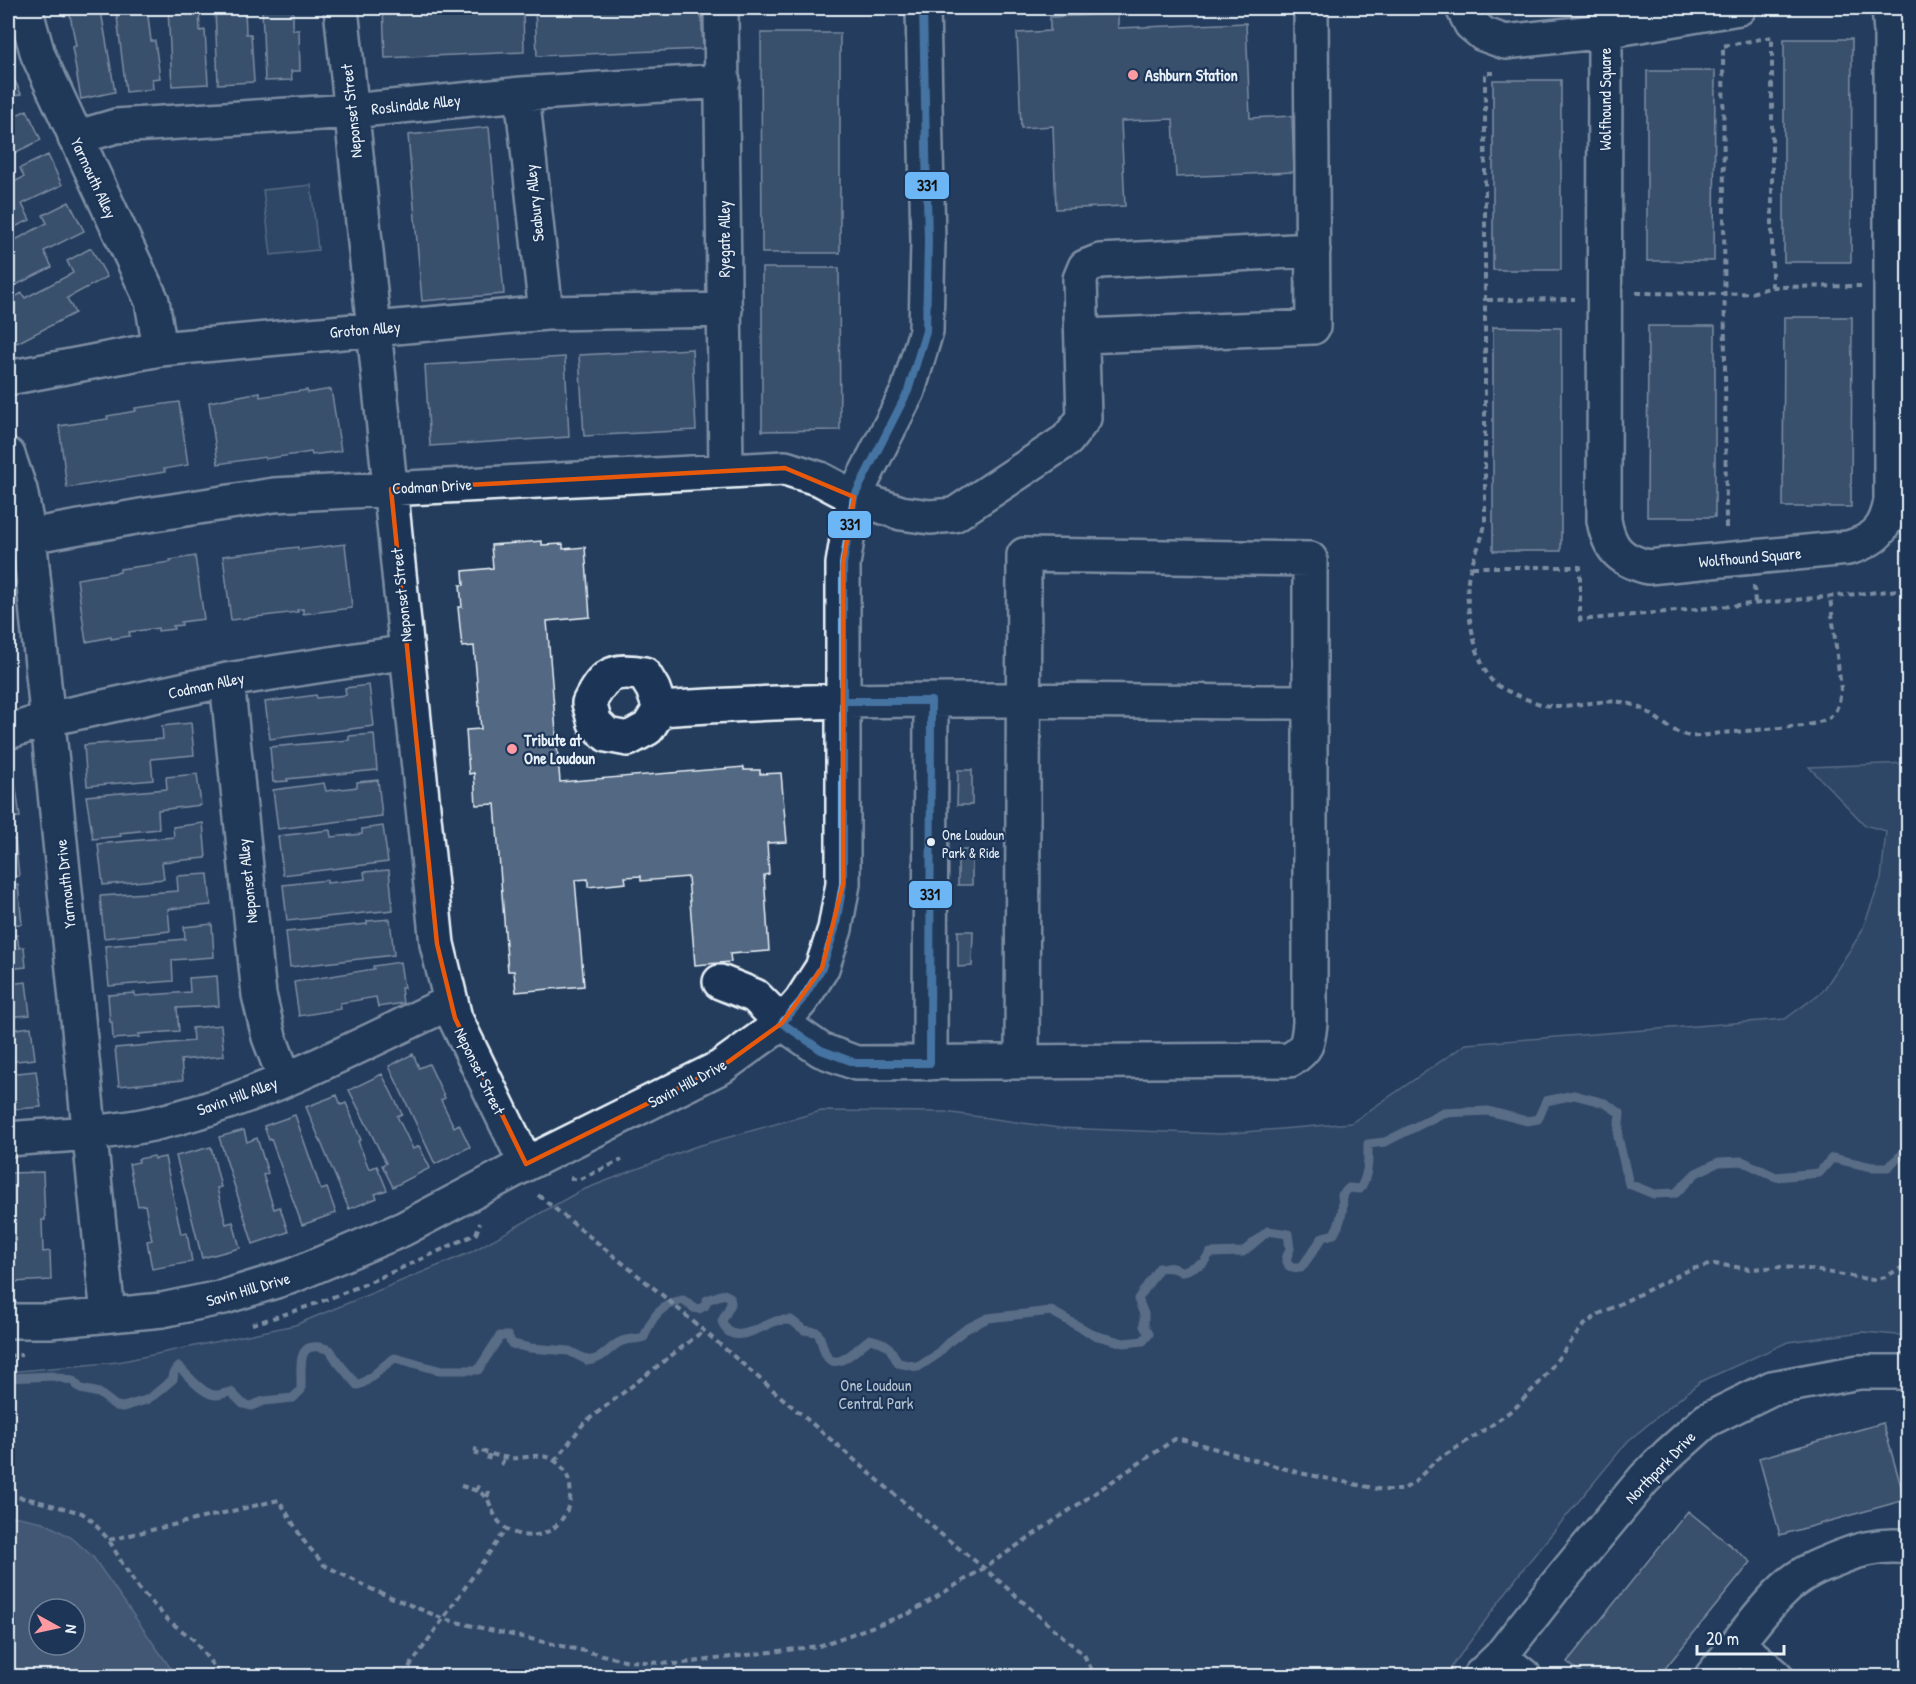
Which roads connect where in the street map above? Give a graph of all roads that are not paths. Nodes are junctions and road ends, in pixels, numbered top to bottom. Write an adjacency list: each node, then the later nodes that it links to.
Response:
1 (25, 8): 13 (street, Yarmouth Alley)
2 (341, 8): 12 (street, Neponset Street)
3 (722, 8): 10 (street, Ryegate Alley)
4 (923, 8): 24 (street, Savin Hill Drive)
5 (1311, 8): 14 (street)
6 (1463, 8): 9 (street)
7 (1739, 8): 9 (street)
8 (1889, 8): 9 (street, Wolfhound Square)
9 (1605, 31)
10 (723, 81): 11 (street, Roslindale Alley); 15 (street, Ryegate Alley)
11 (522, 94): 12 (street, Roslindale Alley); 16 (street, Seabury Alley)
12 (351, 111): 13 (street, Roslindale Alley); 17 (street, Neponset Street)
13 (75, 138): 19 (street, Yarmouth Alley)
14 (1313, 250): 18 (street, Codman Drive); 18 (street)
15 (725, 310): 16 (street, Groton Alley); 22 (street, Ryegate Alley)
16 (546, 313): 17 (street, Groton Alley)
17 (374, 328): 19 (street, Groton Alley); 23 (street, Neponset Street)
18 (1083, 336): 24 (street, Codman Drive)
19 (160, 349): 20 (street, Groton Alley)
20 (8, 378)
21 (8, 455): 25 (street, Yarmouth Drive)
22 (726, 471): 23 (street, Codman Drive); 24 (street, Codman Drive)
23 (390, 489): 25 (street, Codman Drive); 26 (street, Neponset Street)
24 (854, 497): 28 (street, Savin Hill Drive)
25 (18, 538): 33 (street, Yarmouth Drive)
26 (407, 652): 27 (street, Codman Alley); 36 (street, Neponset Street)
27 (227, 680): 33 (street, Codman Alley); 40 (street, Neponset Alley)
28 (843, 701): 29 (street); 32 (street); 37 (street, Savin Hill Drive)
29 (931, 701): 30 (street); 39 (street)
30 (1023, 702): 31 (street); 31 (street); 38 (street)
31 (1310, 702): 38 (street)
32 (660, 709): 32 (street)
33 (48, 719): 34 (street, Codman Alley); 41 (street, Yarmouth Drive)
34 (8, 732)
35 (720, 982): 37 (street)
36 (451, 1002): 40 (street, Savin Hill Alley); 43 (street, Neponset Street)
37 (782, 1023): 39 (street); 43 (street, Savin Hill Drive)
38 (1022, 1062): 39 (street)
39 (930, 1063)
40 (285, 1079): 41 (street, Savin Hill Alley)
41 (90, 1132): 42 (street, Savin Hill Alley); 44 (street, Yarmouth Drive)
42 (8, 1139)
43 (526, 1164): 44 (street, Savin Hill Drive)
44 (108, 1315): 45 (street, Savin Hill Drive)
45 (8, 1321)
46 (1908, 1372): 49 (street, Northpark Drive)
47 (1908, 1547): 48 (street)
48 (1738, 1644): 50 (street); 51 (street)
49 (1502, 1670)
50 (1712, 1677)
51 (1776, 1677)

